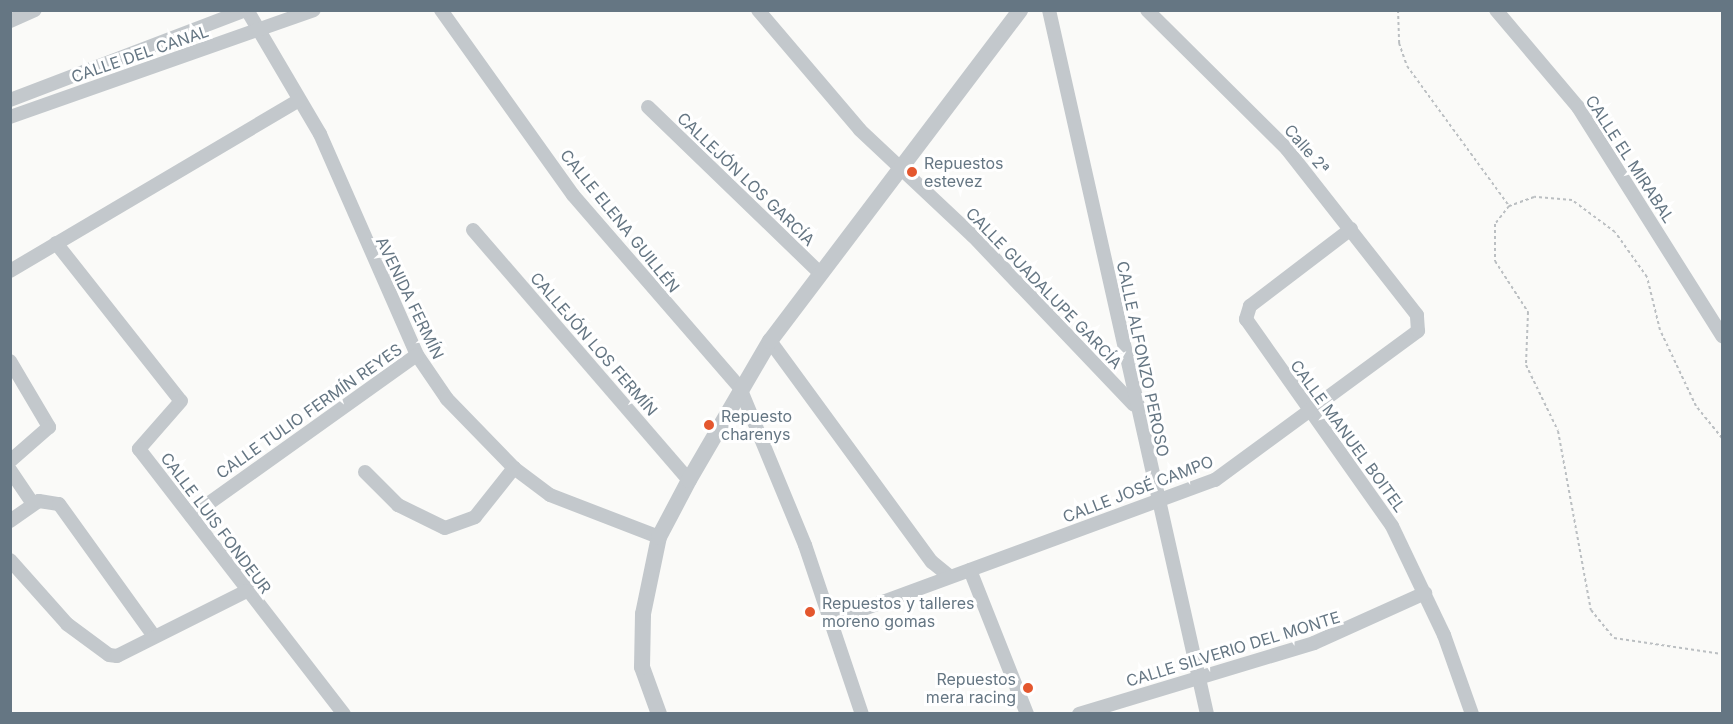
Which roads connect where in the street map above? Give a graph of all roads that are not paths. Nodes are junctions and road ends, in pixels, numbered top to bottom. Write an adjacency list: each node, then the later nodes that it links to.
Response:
1 (35, 10): 10 (street)
2 (247, 10): 11 (street, AVENIDA FERMÍN); 12 (street)
3 (314, 10): 11 (street, CALLE DEL CANAL)
4 (441, 10): 27 (street, CALLE ELENA GUILLÉN)
5 (758, 10): 16 (street, CALLE GUADALUPE GARCÍA)
6 (1020, 10): 16 (street)
7 (1049, 10): 28 (street, CALLE ALFONZO PEROSO)
8 (1148, 10): 17 (street, Calle 2ª)
9 (1496, 10): 23 (street, CALLE EL MIRABAL)
10 (10, 21)
11 (257, 31): 13 (street, AVENIDA FERMÍN); 15 (street, CALLE DEL CANAL)
12 (10, 100)
13 (299, 100): 19 (street); 25 (street, AVENIDA FERMÍN)
14 (648, 107): 21 (street, CALLEJÓN LOS GARCÍA)
15 (10, 117)
16 (900, 171): 21 (street); 28 (street, CALLE GUADALUPE GARCÍA)
17 (1351, 229): 22 (street, Calle 2ª); 29 (street, CALLE MANUEL BOITEL)
18 (473, 230): 34 (street, CALLEJÓN LOS FERMÍN)
19 (56, 243): 20 (street); 37 (street, CALLE LUIS FONDEUR)
20 (10, 271)
21 (821, 274): 24 (street)
22 (1420, 325): 29 (street, CALLE JOSÉ CAMPO)
23 (1722, 336)
24 (770, 341): 27 (street); 42 (street)
25 (417, 355): 31 (street, AVENIDA FERMÍN); 37 (street, CALLE TULIO FERMÍN REYES)
26 (10, 361): 30 (street)
27 (740, 388): 34 (street); 45 (street, CALLE ELENA GUILLÉN)
28 (1134, 405): 35 (street, CALLE ALFONZO PEROSO)
29 (1312, 414): 35 (street, CALLE JOSÉ CAMPO); 44 (street, CALLE MANUEL BOITEL)
30 (10, 461)
31 (514, 468): 33 (street); 39 (street, AVENIDA FERMÍN)
32 (10, 470): 36 (street)
33 (364, 472)
34 (689, 480): 39 (street)
35 (1158, 500): 41 (street, CALLE JOSÉ CAMPO); 47 (street, CALLE ALFONZO PEROSO)
36 (33, 504): 38 (street); 46 (street)
37 (191, 516): 43 (street, CALLE LUIS FONDEUR)
38 (10, 521)
39 (660, 537): 49 (street)
40 (10, 560): 46 (street)
41 (969, 570): 42 (street, CALLE JOSÉ CAMPO); 51 (street)
42 (949, 576): 45 (street, CALLE JOSÉ CAMPO)
43 (247, 591): 46 (street); 48 (street, CALLE LUIS FONDEUR)
44 (1425, 593): 47 (street, CALLE SILVERIO DEL MONTE); 54 (street, CALLE MANUEL BOITEL)
45 (831, 621): 50 (street, CALLE ELENA GUILLÉN)
46 (154, 636)
47 (1198, 676): 52 (street, CALLE SILVERIO DEL MONTE); 53 (street, CALLE ALFONZO PEROSO)
48 (344, 714)
49 (659, 714)
50 (862, 714)
51 (1027, 714)
52 (1079, 714)
53 (1207, 714)
54 (1472, 714)

